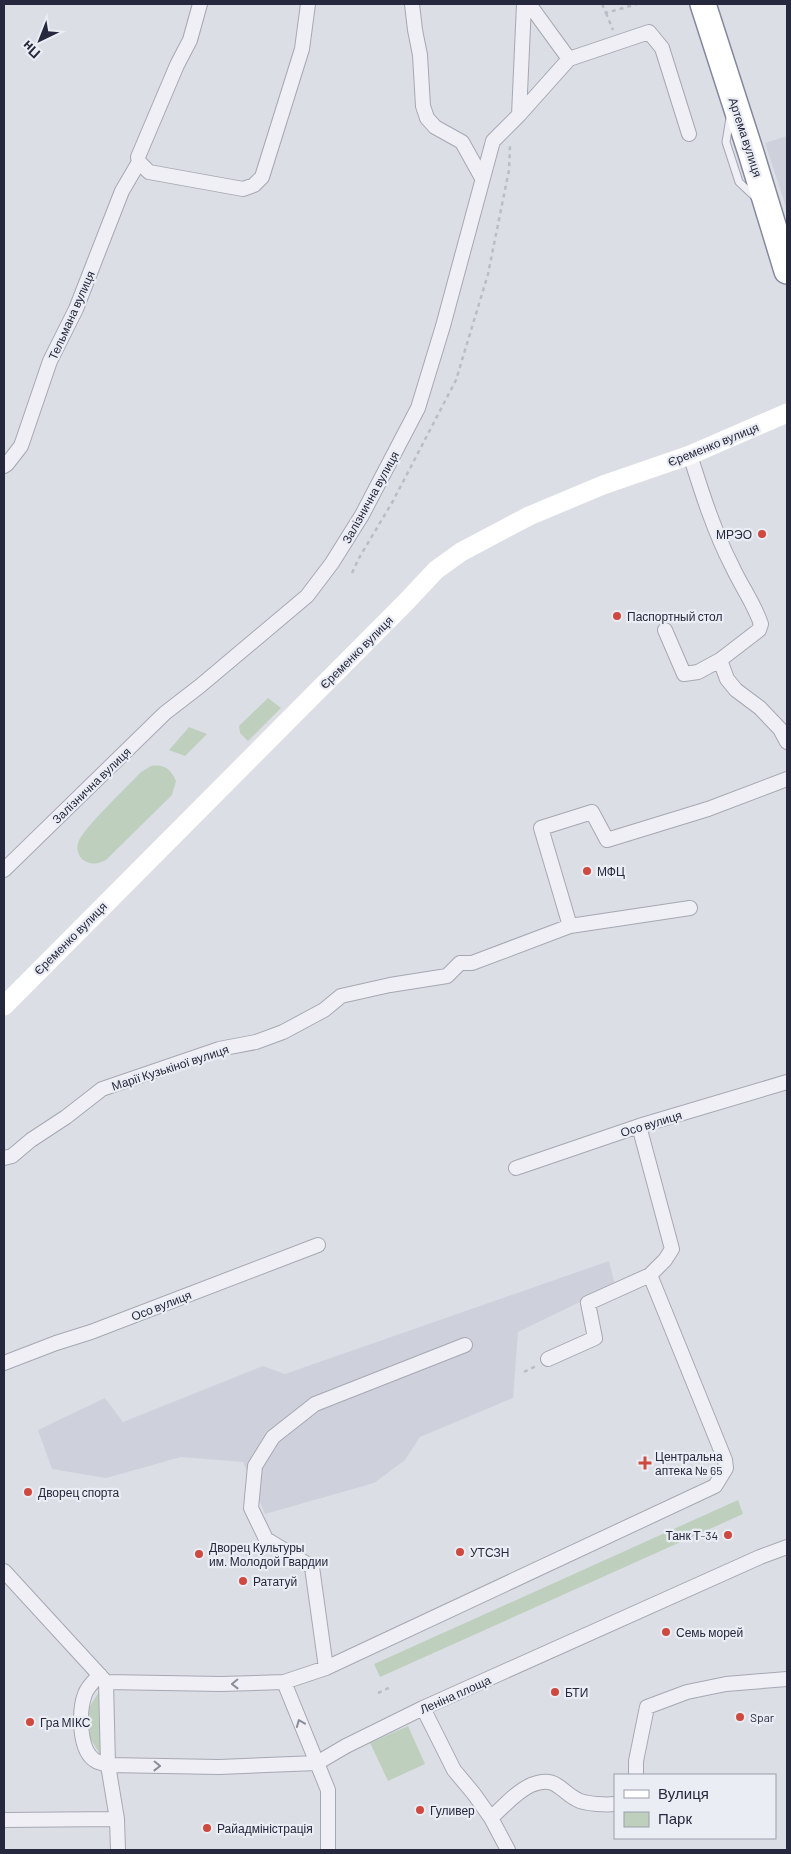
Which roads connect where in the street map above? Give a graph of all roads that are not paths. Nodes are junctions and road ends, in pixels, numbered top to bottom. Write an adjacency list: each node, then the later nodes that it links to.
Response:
1 (200, 4): 10 (street, Тельмана вулиця)
2 (308, 4): 10 (street)
3 (412, 4): 11 (street)
4 (524, 4): 8 (street)
5 (529, 4): 7 (street)
6 (703, 4): 12 (highway, Артема вулиця)
7 (569, 59): 8 (street, Залізнична вулиця); 9 (street)
8 (519, 115): 11 (street, Залізнична вулиця)
9 (690, 134)
10 (139, 162): 15 (street, Тельмана вулиця)
11 (482, 178): 20 (street, Залізнична вулиця)
12 (786, 266)
13 (787, 413): 14 (street, Єременко вулиця)
14 (690, 455): 17 (street); 23 (street, Єременко вулиця)
15 (4, 466)
16 (665, 630): 17 (street)
17 (720, 660): 18 (street)
18 (787, 742)
19 (787, 780): 22 (street)
20 (4, 870)
21 (690, 908): 22 (street, Марії Кузькіної вулиця)
22 (570, 926): 26 (street, Марії Кузькіної вулиця)
23 (4, 1006)
24 (787, 1082): 25 (street, Осо вулиця)
25 (639, 1126): 27 (street, Осо вулиця); 29 (street)
26 (4, 1158)
27 (516, 1168)
28 (318, 1245): 32 (street, Осо вулиця)
29 (650, 1275): 31 (street); 35 (street)
30 (465, 1345): 35 (street)
31 (548, 1359)
32 (4, 1363)
33 (787, 1547): 39 (street, Леніна площа)
34 (4, 1571): 36 (street)
35 (326, 1668): 38 (street)
36 (103, 1678): 38 (street, one-way to 36); 41 (street); 41 (street)
37 (787, 1679): 42 (street)
38 (284, 1682): 40 (street, one-way to 38)
39 (423, 1708): 40 (street, Леніна площа); 44 (street)
40 (316, 1763): 41 (street, Леніна площа, one-way to 40); 48 (street)
41 (108, 1765): 45 (street)
42 (636, 1774)
43 (614, 1804): 44 (street)
44 (491, 1818): 49 (street)
45 (117, 1819): 46 (street); 47 (street)
46 (4, 1820)
47 (118, 1850)
48 (328, 1850)
49 (508, 1850)

